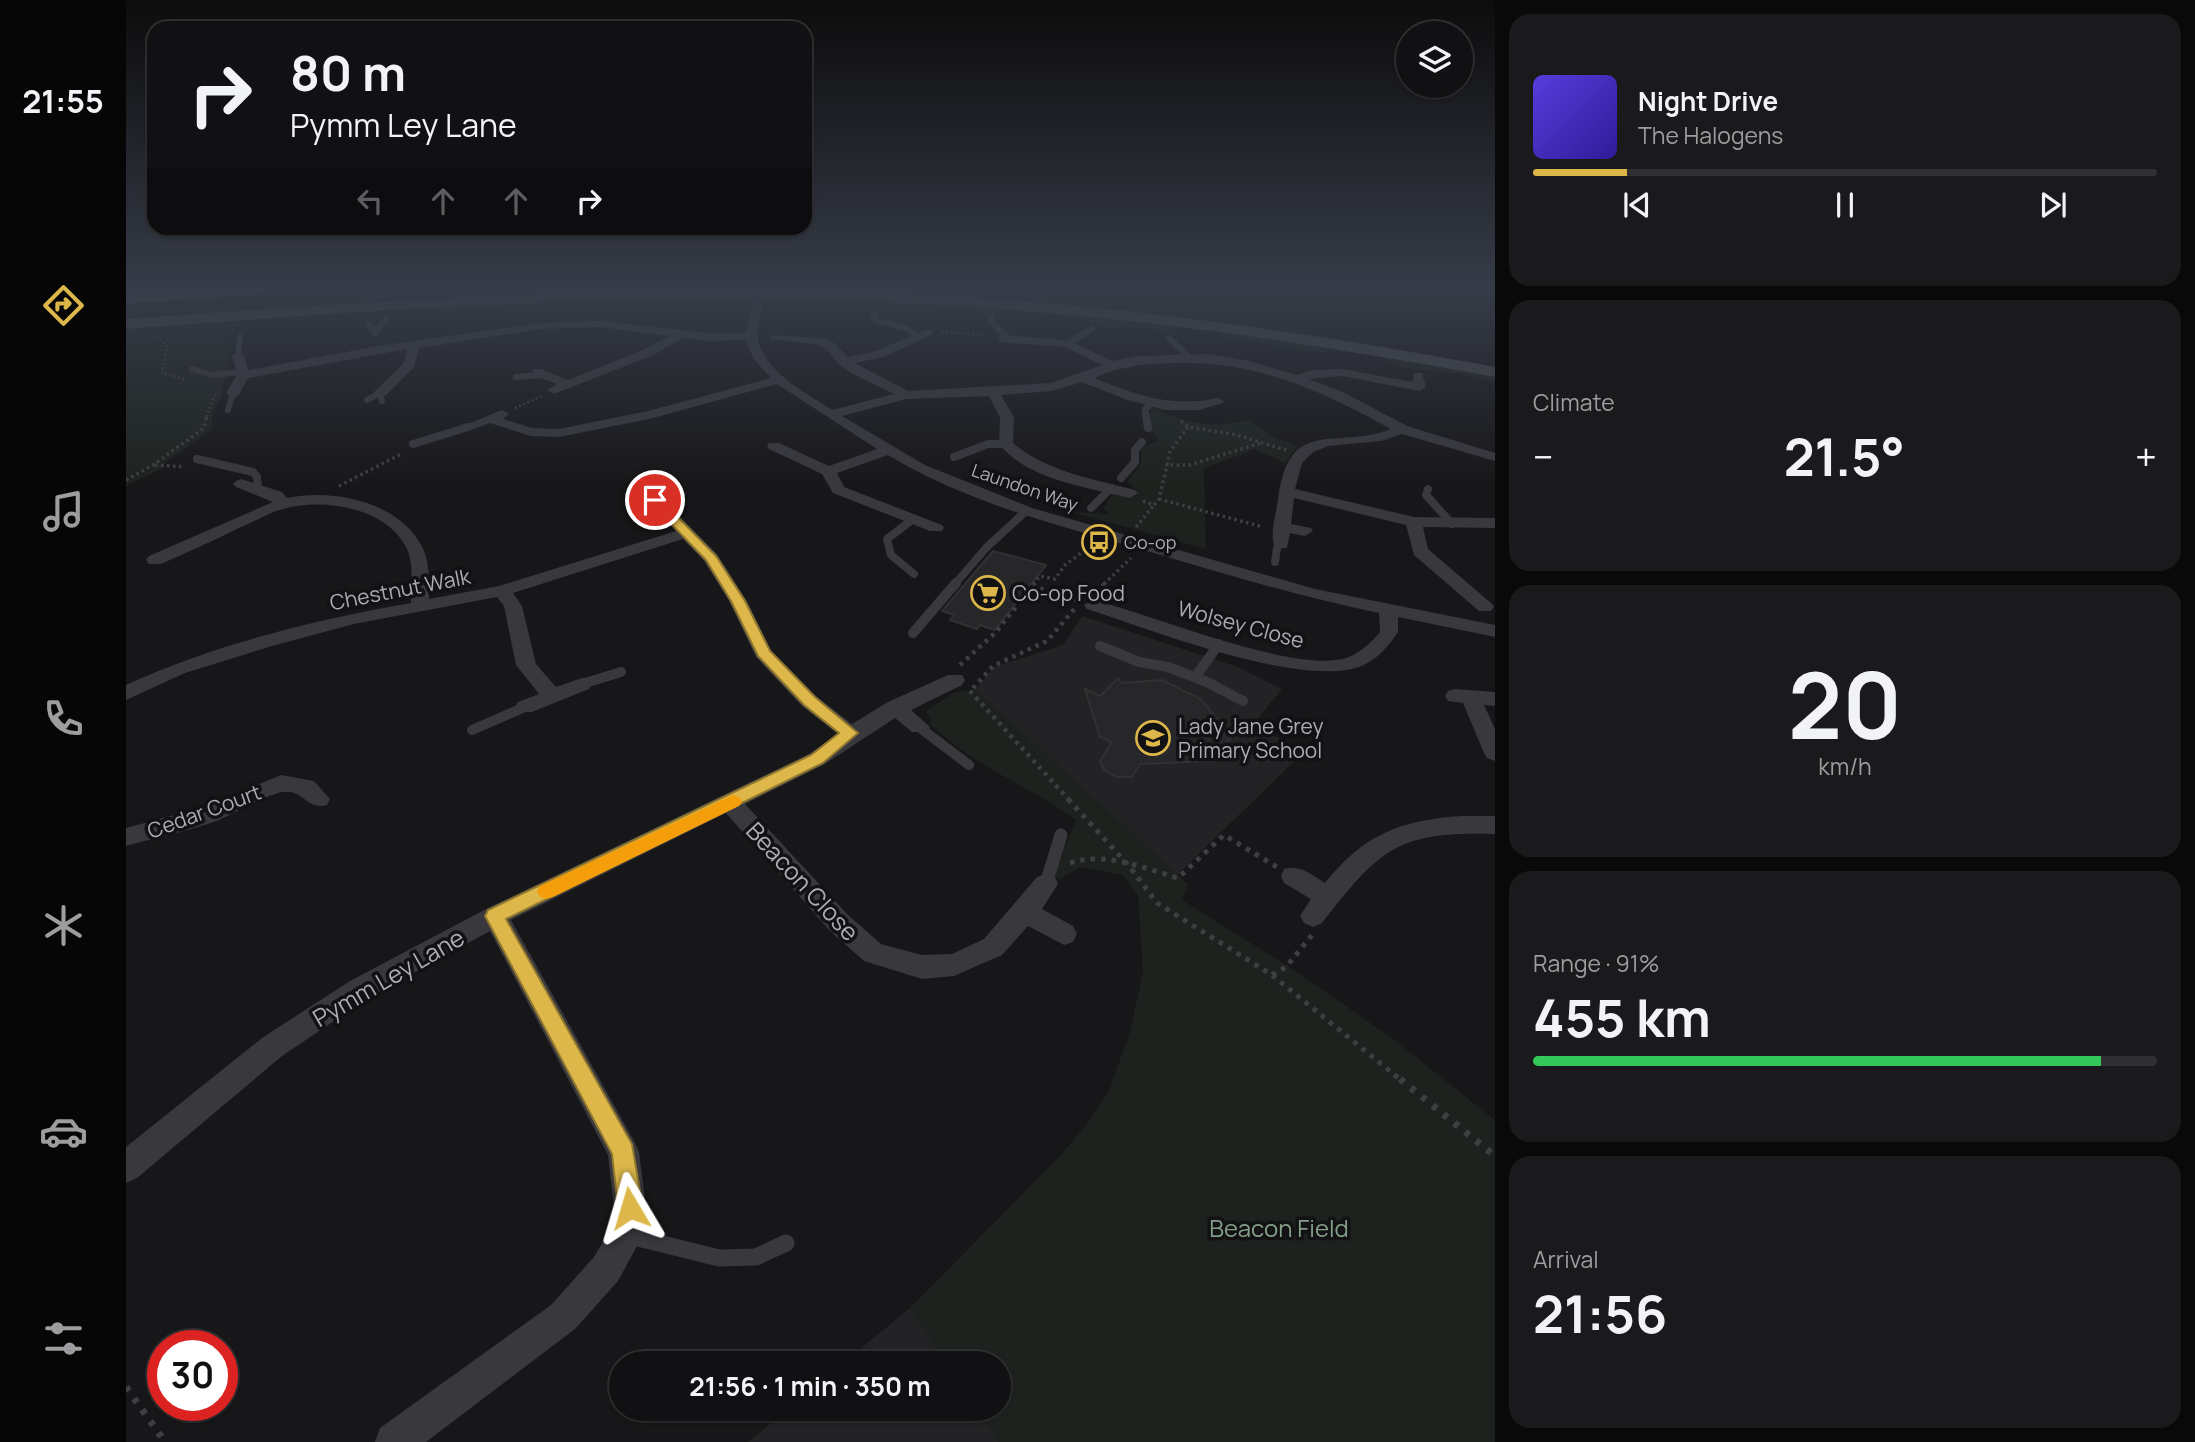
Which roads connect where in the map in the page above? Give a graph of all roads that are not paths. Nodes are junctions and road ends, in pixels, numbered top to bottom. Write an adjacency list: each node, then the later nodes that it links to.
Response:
1 (354, 354): 17 (street)
2 (412, 354): 27 (street)
3 (643, 354): 24 (street)
4 (758, 354): 22 (street, Laundon Way)
5 (838, 354): 12 (street)
6 (879, 354): 12 (street)
7 (1090, 354): 13 (street)
8 (1186, 354): 11 (lane)
9 (1401, 354): 15 (street)
10 (238, 355): 17 (street)
11 (1189, 357): 13 (street); 21 (street)
12 (845, 362): 29 (street)
13 (1112, 365): 20 (street)
14 (192, 369): 17 (lane)
15 (1495, 372)
16 (541, 373): 19 (lane); 24 (street)
17 (242, 374): 26 (street)
18 (1418, 376): 21 (street)
19 (516, 377)
20 (1083, 379): 28 (street); 32 (street)
21 (1297, 379): 39 (street)
22 (779, 380): 35 (street, Laundon Way); 36 (street)
23 (408, 384): 27 (street)
24 (567, 384): 25 (street)
25 (554, 390)
26 (233, 393): 33 (lane)
27 (384, 393): 30 (lane)
28 (993, 393): 29 (street); 41 (street)
29 (906, 395): 35 (street)
30 (367, 400)
31 (1218, 402): 32 (street)
32 (1152, 404): 38 (lane)
33 (228, 410)
34 (508, 412): 36 (street)
35 (830, 415): 44 (street, Laundon Way)
36 (490, 419): 37 (street)
37 (468, 428): 43 (lane)
38 (1148, 428)
39 (1402, 429): 46 (street); 55 (street)
40 (1142, 442): 50 (lane)
41 (1006, 444): 45 (lane); 50 (street)
42 (774, 446): 48 (street)
43 (413, 447)
44 (888, 450): 48 (street); 59 (street, Laundon Way)
45 (954, 457)
46 (1495, 457)
47 (197, 459): 53 (lane)
48 (828, 471): 61 (street)
49 (275, 478): 53 (street)
50 (1116, 483): 56 (street); 58 (lane)
51 (241, 484): 53 (street)
52 (640, 484): 66 (street)
53 (258, 488): 57 (street)
54 (1428, 489): 63 (lane)
55 (1286, 492): 62 (street); 67 (street)
56 (1130, 493)
57 (283, 503): 68 (street); 74 (street)
58 (1091, 508)
59 (1026, 511): 75 (street, Laundon Way); 77 (lane)
60 (1491, 518): 63 (street)
61 (913, 519): 64 (street); 70 (lane)
62 (1414, 522): 63 (street); 73 (street)
63 (1452, 524)
64 (936, 528)
65 (1305, 531): 67 (street)
66 (685, 533): 71 (street, Chestnut Walk); 92 (street)
67 (1282, 534): 69 (lane)
68 (155, 560)
69 (1275, 562)
70 (914, 575)
71 (502, 591): 74 (street, Chestnut Walk); 85 (street)
72 (1086, 603): 78 (street, Wolsey Close)
73 (1491, 603)
74 (420, 607): 84 (street, Chestnut Walk)
75 (1388, 611): 76 (street, Laundon Way); 78 (street, Wolsey Close)
76 (1495, 631)
77 (913, 633)
78 (1219, 644): 81 (lane)
79 (1100, 646): 81 (lane)
80 (621, 672): 82 (lane)
81 (1195, 677): 87 (lane)
82 (582, 684): 85 (street)
83 (963, 685): 89 (street, Pymm Ley Lane)
84 (126, 693)
85 (552, 696): 88 (street)
86 (1495, 699): 93 (street)
87 (1244, 701)
88 (525, 707): 91 (lane)
89 (895, 708): 90 (street); 92 (street, Pymm Ley Lane)
90 (919, 727): 94 (lane)
91 (472, 730)
92 (850, 733): 96 (street, Pymm Ley Lane)
93 (1495, 753)
94 (969, 765)
95 (319, 799): 99 (street, Cedar Court)
96 (730, 803): 102 (street, Beacon Close); 103 (street, Pymm Ley Lane)
97 (1495, 825): 100 (street)
98 (1061, 835): 101 (lane)
99 (126, 837)
100 (1293, 876)
101 (1046, 884): 102 (street, Beacon Close)
102 (1025, 912): 104 (street)
103 (495, 916): 105 (street, Pymm Ley Lane); 106 (street)
104 (1064, 934)
105 (126, 1167)
106 (626, 1235): 107 (lane); 108 (street)
107 (786, 1243)
108 (394, 1442)

